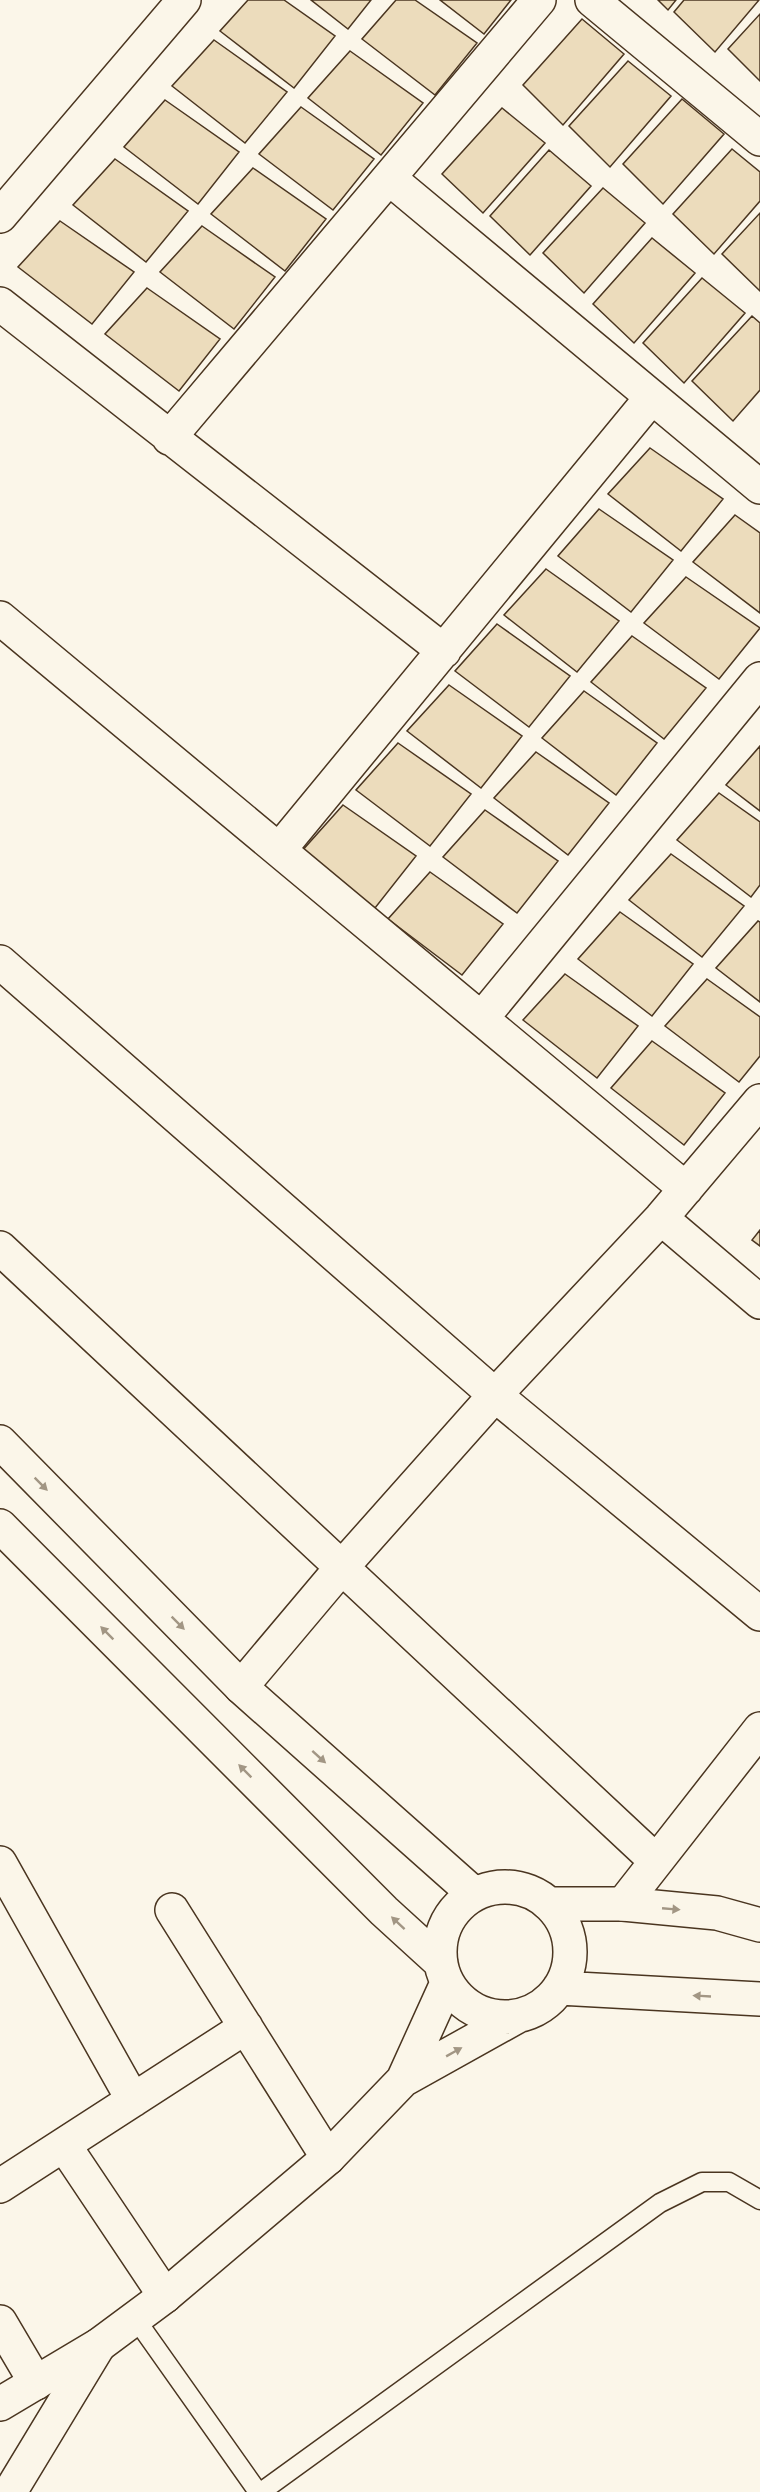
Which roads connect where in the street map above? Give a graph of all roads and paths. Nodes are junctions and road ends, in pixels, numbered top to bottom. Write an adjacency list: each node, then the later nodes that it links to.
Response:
1 (184, 0): 6 (street)
2 (539, 0): 5 (street)
3 (592, 0): 4 (street)
4 (760, 139)
5 (389, 178): 8 (street); 9 (street)
6 (0, 216)
7 (0, 304): 9 (street)
8 (652, 397): 10 (street); 12 (street)
9 (169, 438): 12 (street)
10 (760, 487)
11 (0, 618): 14 (street)
12 (444, 651): 14 (street)
13 (760, 679): 16 (street)
14 (279, 850): 16 (street)
15 (0, 962): 22 (street)
16 (482, 1018): 18 (street)
17 (760, 1101): 18 (street)
18 (686, 1188): 19 (street)
19 (662, 1218): 21 (street); 22 (street)
20 (0, 1248): 25 (street)
21 (760, 1302)
22 (495, 1395): 25 (street); 26 (street)
23 (0, 1442): 27 (street, one-way to 27)
24 (0, 1526): 36 (street, one-way to 24)
25 (342, 1567): 27 (street); 29 (street)
26 (760, 1614)
27 (242, 1687): 31 (street, one-way to 31)
28 (760, 1729): 29 (street)
29 (656, 1861): 33 (street)
30 (0, 1863): 42 (street)
31 (473, 1893): 32 (street); 36 (street)
32 (550, 1904): 33 (street); 37 (street)
33 (623, 1904): 35 (street, one-way to 35)
34 (172, 1910): 40 (street)
35 (760, 1925)
36 (444, 1973): 39 (street); 41 (street)
37 (559, 1988): 38 (street, one-way to 37); 39 (street)
38 (760, 1999)
39 (518, 2016): 41 (street, one-way to 39)
40 (246, 2027): 42 (street); 44 (street)
41 (403, 2080): 44 (street)
42 (133, 2100): 43 (street)
43 (64, 2145): 45 (street); 47 (street)
44 (328, 2158): 47 (street)
45 (0, 2186)
46 (760, 2200): 54 (lane)
47 (165, 2296): 48 (street)
48 (135, 2318): 50 (street); 54 (lane)
49 (0, 2322): 51 (street)
50 (99, 2345): 51 (street); 53 (street)
51 (36, 2383): 52 (street)
52 (0, 2404)
53 (10, 2492)
54 (260, 2492)

